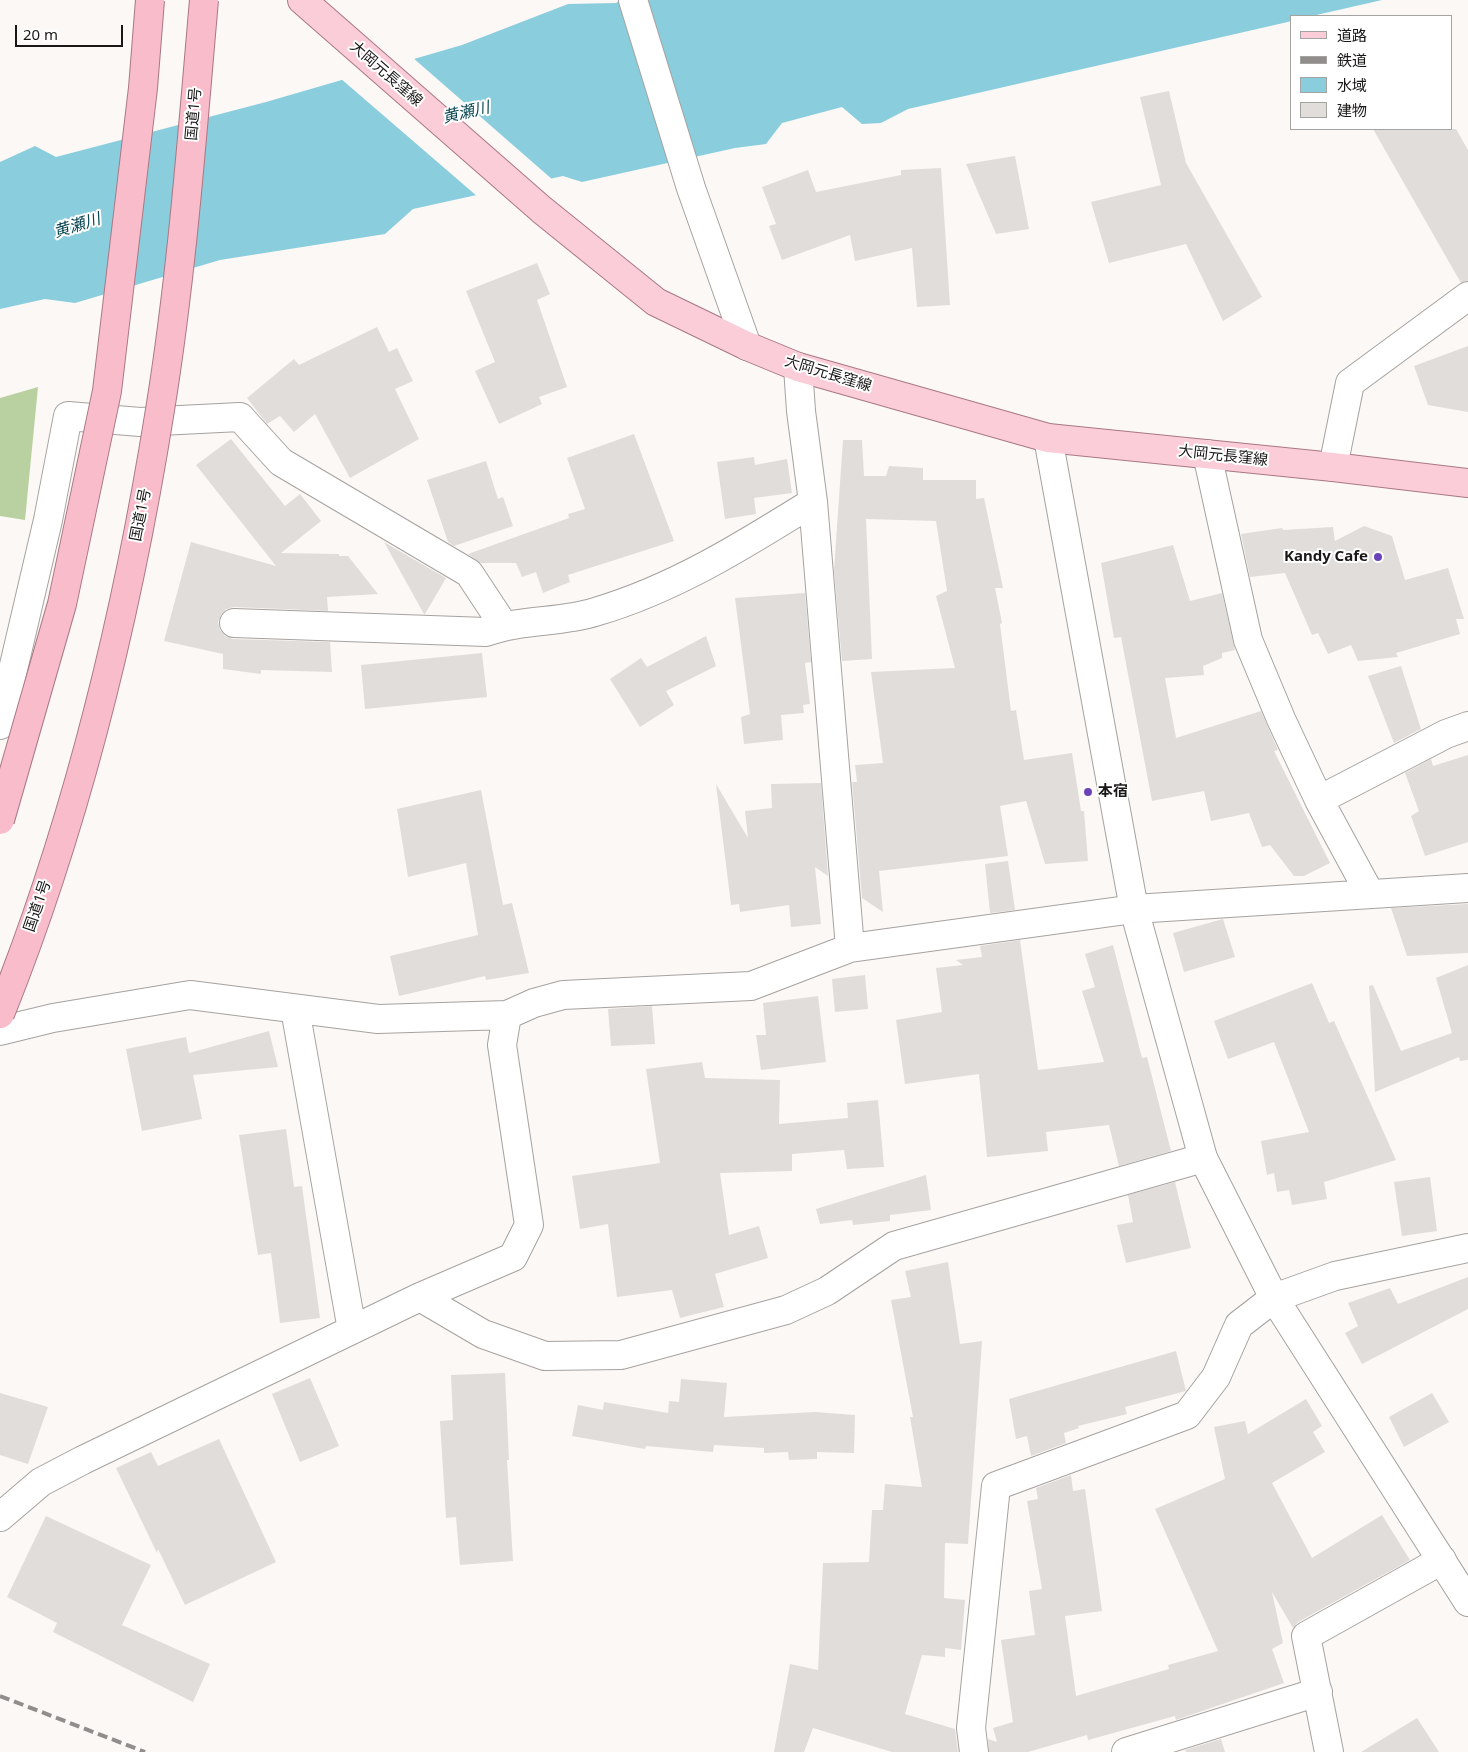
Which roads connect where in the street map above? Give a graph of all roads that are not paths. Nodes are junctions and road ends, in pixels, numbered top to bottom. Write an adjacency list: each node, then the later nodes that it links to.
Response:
1 (150, 0): 18 (highway, bridge)
2 (204, 0): 24 (highway, 国道1号, bridge)
3 (302, 0): 6 (main road, 大岡元長窪線)
4 (633, 0): 6 (street)
5 (1468, 296): 10 (street)
6 (747, 346): 7 (main road, 大岡元長窪線)
7 (798, 367): 8 (main road, 大岡元長窪線); 12 (street)
8 (1048, 438): 9 (main road, 大岡元長窪線); 21 (street)
9 (1206, 454): 10 (main road, 大岡元長窪線); 17 (street)
10 (1333, 467): 11 (main road, 大岡元長窪線)
11 (1468, 483)
12 (813, 502): 14 (street); 22 (street)
13 (234, 623): 14 (street)
14 (504, 626): 15 (street)
15 (0, 724)
16 (1468, 726): 17 (street)
17 (1319, 800): 20 (street)
18 (0, 820)
19 (1468, 888): 20 (street)
20 (1370, 894): 21 (street)
21 (1134, 909): 22 (street); 27 (street)
22 (850, 948): 25 (street)
23 (295, 1009): 25 (street); 26 (street); 31 (street)
24 (0, 1014)
25 (507, 1015): 29 (street)
26 (0, 1031)
27 (1203, 1158): 29 (street); 30 (street)
28 (1468, 1248): 30 (street)
29 (420, 1297): 31 (street)
30 (1274, 1298): 33 (street); 36 (street)
31 (352, 1330): 32 (street)
32 (0, 1517)
33 (1442, 1560): 34 (street); 35 (street)
34 (1468, 1602)
35 (1318, 1692): 37 (street); 38 (street)
36 (974, 1752)
37 (1126, 1752)
38 (1329, 1752)

